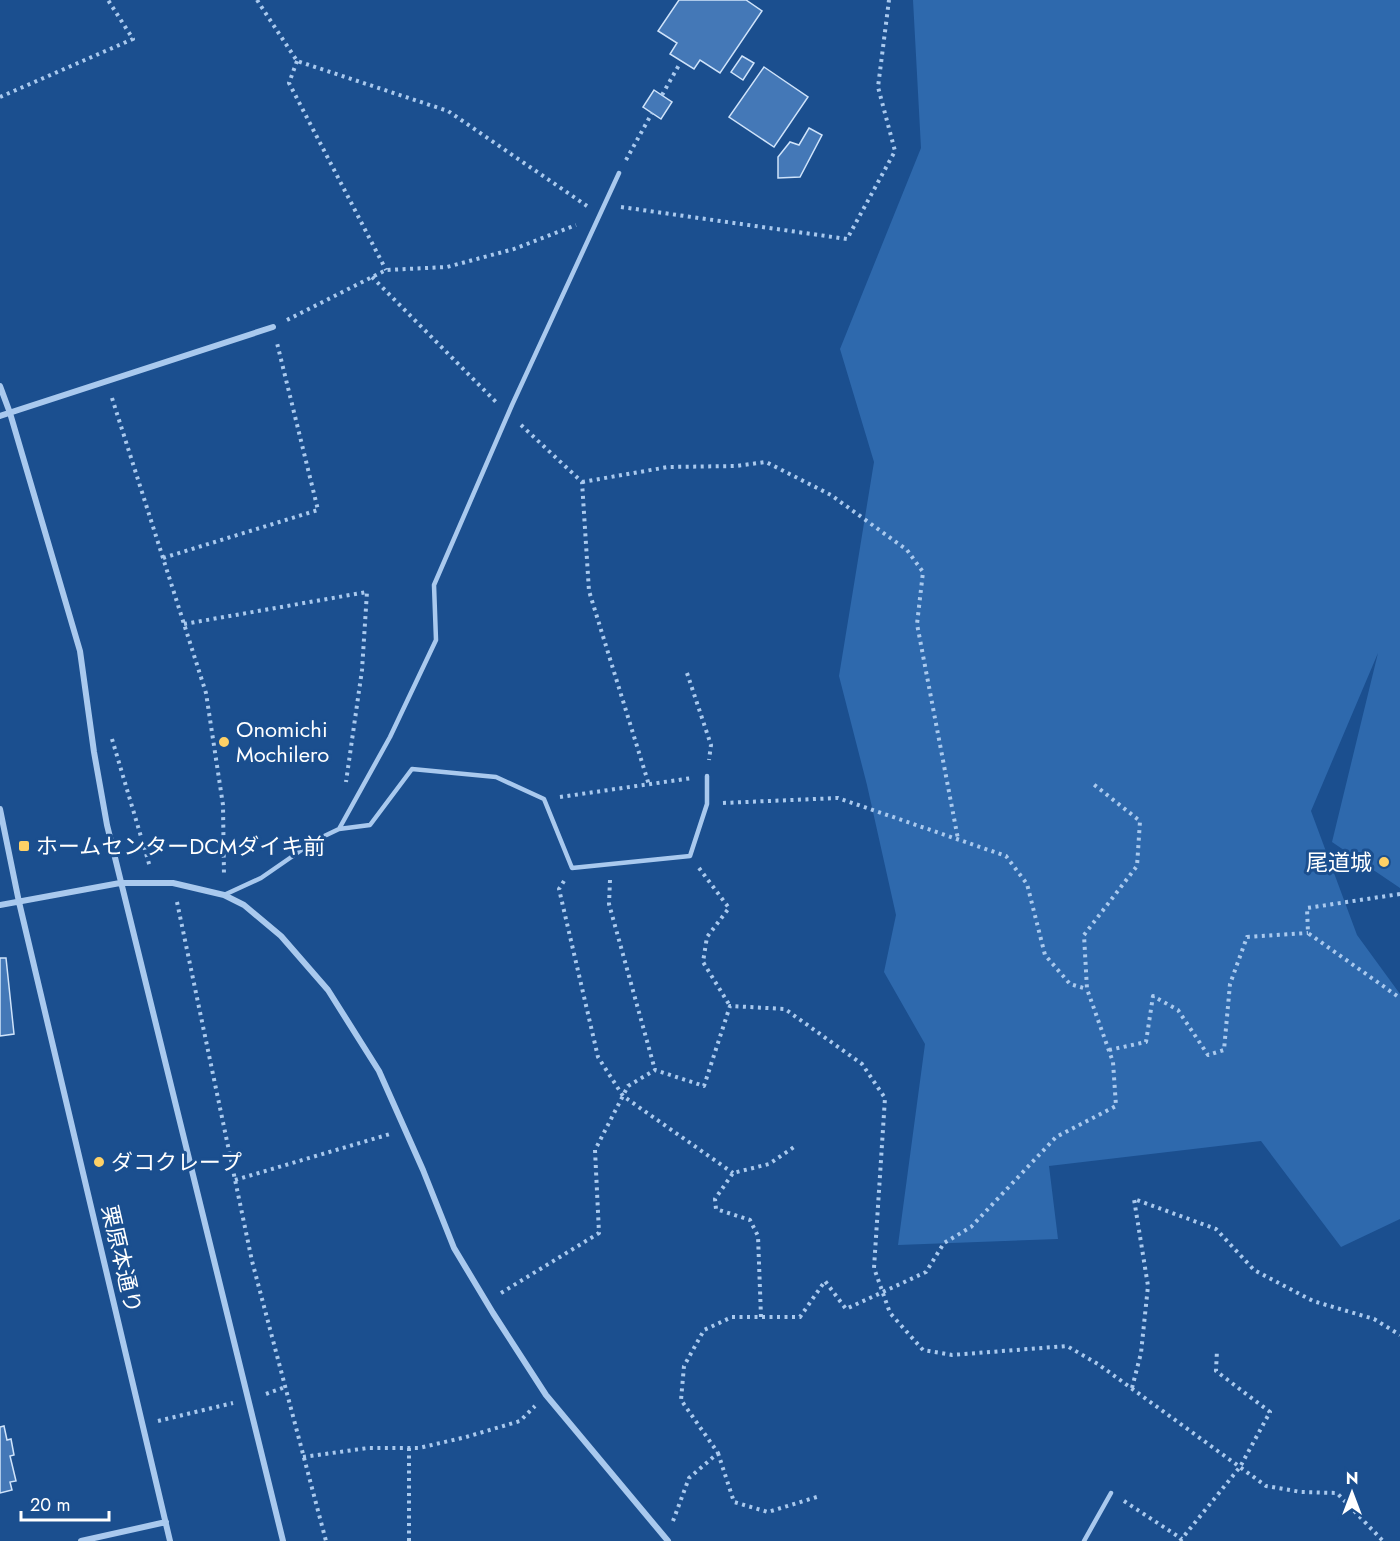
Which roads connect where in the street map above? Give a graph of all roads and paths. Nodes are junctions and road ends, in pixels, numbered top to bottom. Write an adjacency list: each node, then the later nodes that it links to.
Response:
1 (108, 0): 7 (path)
2 (257, 0): 4 (path)
3 (889, 0): 10 (path)
4 (297, 62): 10 (path); 11 (path)
5 (679, 65): 6 (path)
6 (662, 95)
7 (0, 97)
8 (652, 113): 9 (path)
9 (619, 173): 10 (lane)
10 (600, 215): 11 (path); 17 (lane)
11 (386, 270): 12 (path)
12 (371, 277): 13 (path); 17 (path)
13 (273, 327): 14 (street); 20 (path)
14 (106, 382): 16 (street); 20 (path)
15 (0, 386): 16 (street)
16 (10, 413): 18 (street); 37 (street)
17 (508, 414): 19 (path); 29 (lane)
18 (0, 416)
19 (582, 482): 26 (path); 32 (path)
20 (163, 558): 21 (path)
21 (184, 624): 29 (path); 39 (path)
22 (687, 673): 24 (path)
23 (111, 734): 36 (path)
24 (707, 776): 26 (path); 28 (lane)
25 (1092, 783): 44 (path)
26 (649, 784): 27 (path)
27 (544, 799): 31 (lane); 35 (lane)
28 (707, 804): 32 (path); 33 (lane)
29 (352, 806): 31 (lane)
30 (0, 809): 41 (street, 栗原本通り)
31 (339, 829): 39 (lane)
32 (958, 839): 44 (path)
33 (690, 856): 34 (lane); 46 (path)
34 (610, 864): 35 (lane); 48 (path)
35 (572, 867): 49 (path)
36 (155, 882): 37 (street); 38 (street)
37 (120, 883): 41 (street); 62 (street)
38 (173, 883): 39 (street); 53 (path)
39 (224, 894): 50 (street)
40 (1400, 894): 43 (path)
41 (19, 902): 42 (street); 63 (street, 栗原本通り)
42 (0, 905)
43 (1308, 933): 45 (path); 47 (path)
44 (1087, 989): 47 (path)
45 (1400, 998)
46 (730, 1006): 48 (path); 54 (path)
47 (1109, 1050): 54 (path)
48 (655, 1070): 49 (path)
49 (623, 1096): 52 (path); 55 (path)
50 (405, 1130): 53 (path); 55 (street)
51 (797, 1145): 52 (path)
52 (733, 1173): 56 (path)
53 (235, 1180): 59 (path)
54 (882, 1292): 56 (path); 60 (path)
55 (486, 1301): 61 (street)
56 (761, 1317): 65 (path)
57 (1400, 1335): 60 (path)
58 (1217, 1350): 67 (path)
59 (285, 1387): 62 (path); 66 (path)
60 (1132, 1388): 67 (path)
61 (546, 1395): 64 (path); 71 (street)
62 (248, 1400): 63 (path); 75 (street)
63 (143, 1424): 70 (street, 栗原本通り)
64 (409, 1448): 66 (path); 77 (path)
65 (718, 1453): 69 (path); 71 (path)
66 (303, 1457): 76 (path)
67 (1240, 1467): 72 (path); 79 (path)
68 (1111, 1493): 72 (path); 78 (lane)
69 (820, 1496)
70 (166, 1522): 73 (street); 74 (street, 栗原本通り)
71 (668, 1540)
72 (1181, 1540)
73 (81, 1541)
74 (170, 1541)
75 (283, 1541)
76 (326, 1541)
77 (409, 1541)
78 (1084, 1541)
79 (1383, 1541)

